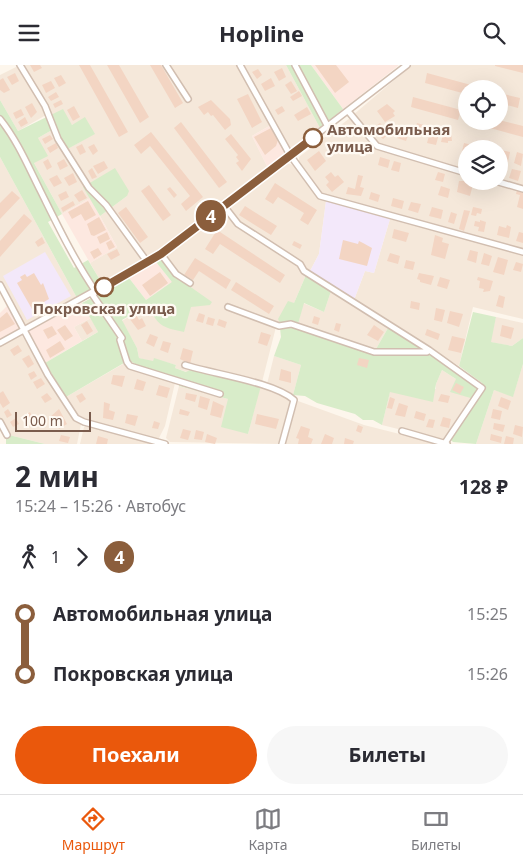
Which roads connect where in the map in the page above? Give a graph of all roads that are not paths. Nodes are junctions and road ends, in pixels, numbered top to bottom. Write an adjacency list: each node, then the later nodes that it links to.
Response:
1 (20, 65): 18 (street)
2 (166, 65): 7 (street)
3 (240, 65): 11 (street)
4 (295, 65): 10 (street)
5 (407, 65): 6 (street)
6 (401, 67): 8 (street)
7 (188, 99)
8 (348, 111): 10 (street); 12 (street)
9 (0, 119): 21 (street)
10 (328, 127): 11 (street)
11 (290, 155): 15 (street); 16 (street)
12 (458, 171)
13 (508, 185): 14 (street)
14 (523, 189)
15 (224, 205): 17 (street); 25 (street)
16 (523, 252)
17 (161, 254): 18 (street); 19 (street)
18 (148, 263): 21 (street)
19 (190, 283)
20 (0, 285): 23 (street)
21 (94, 293): 23 (street); 27 (street)
22 (228, 307): 25 (street)
23 (25, 330): 24 (street); 31 (street)
24 (0, 343)
25 (429, 350): 33 (street)
26 (185, 365): 32 (street)
27 (220, 393)
28 (0, 422): 30 (street)
29 (402, 431): 33 (street)
30 (7, 435)
31 (165, 444)
32 (282, 444)
33 (447, 444)

